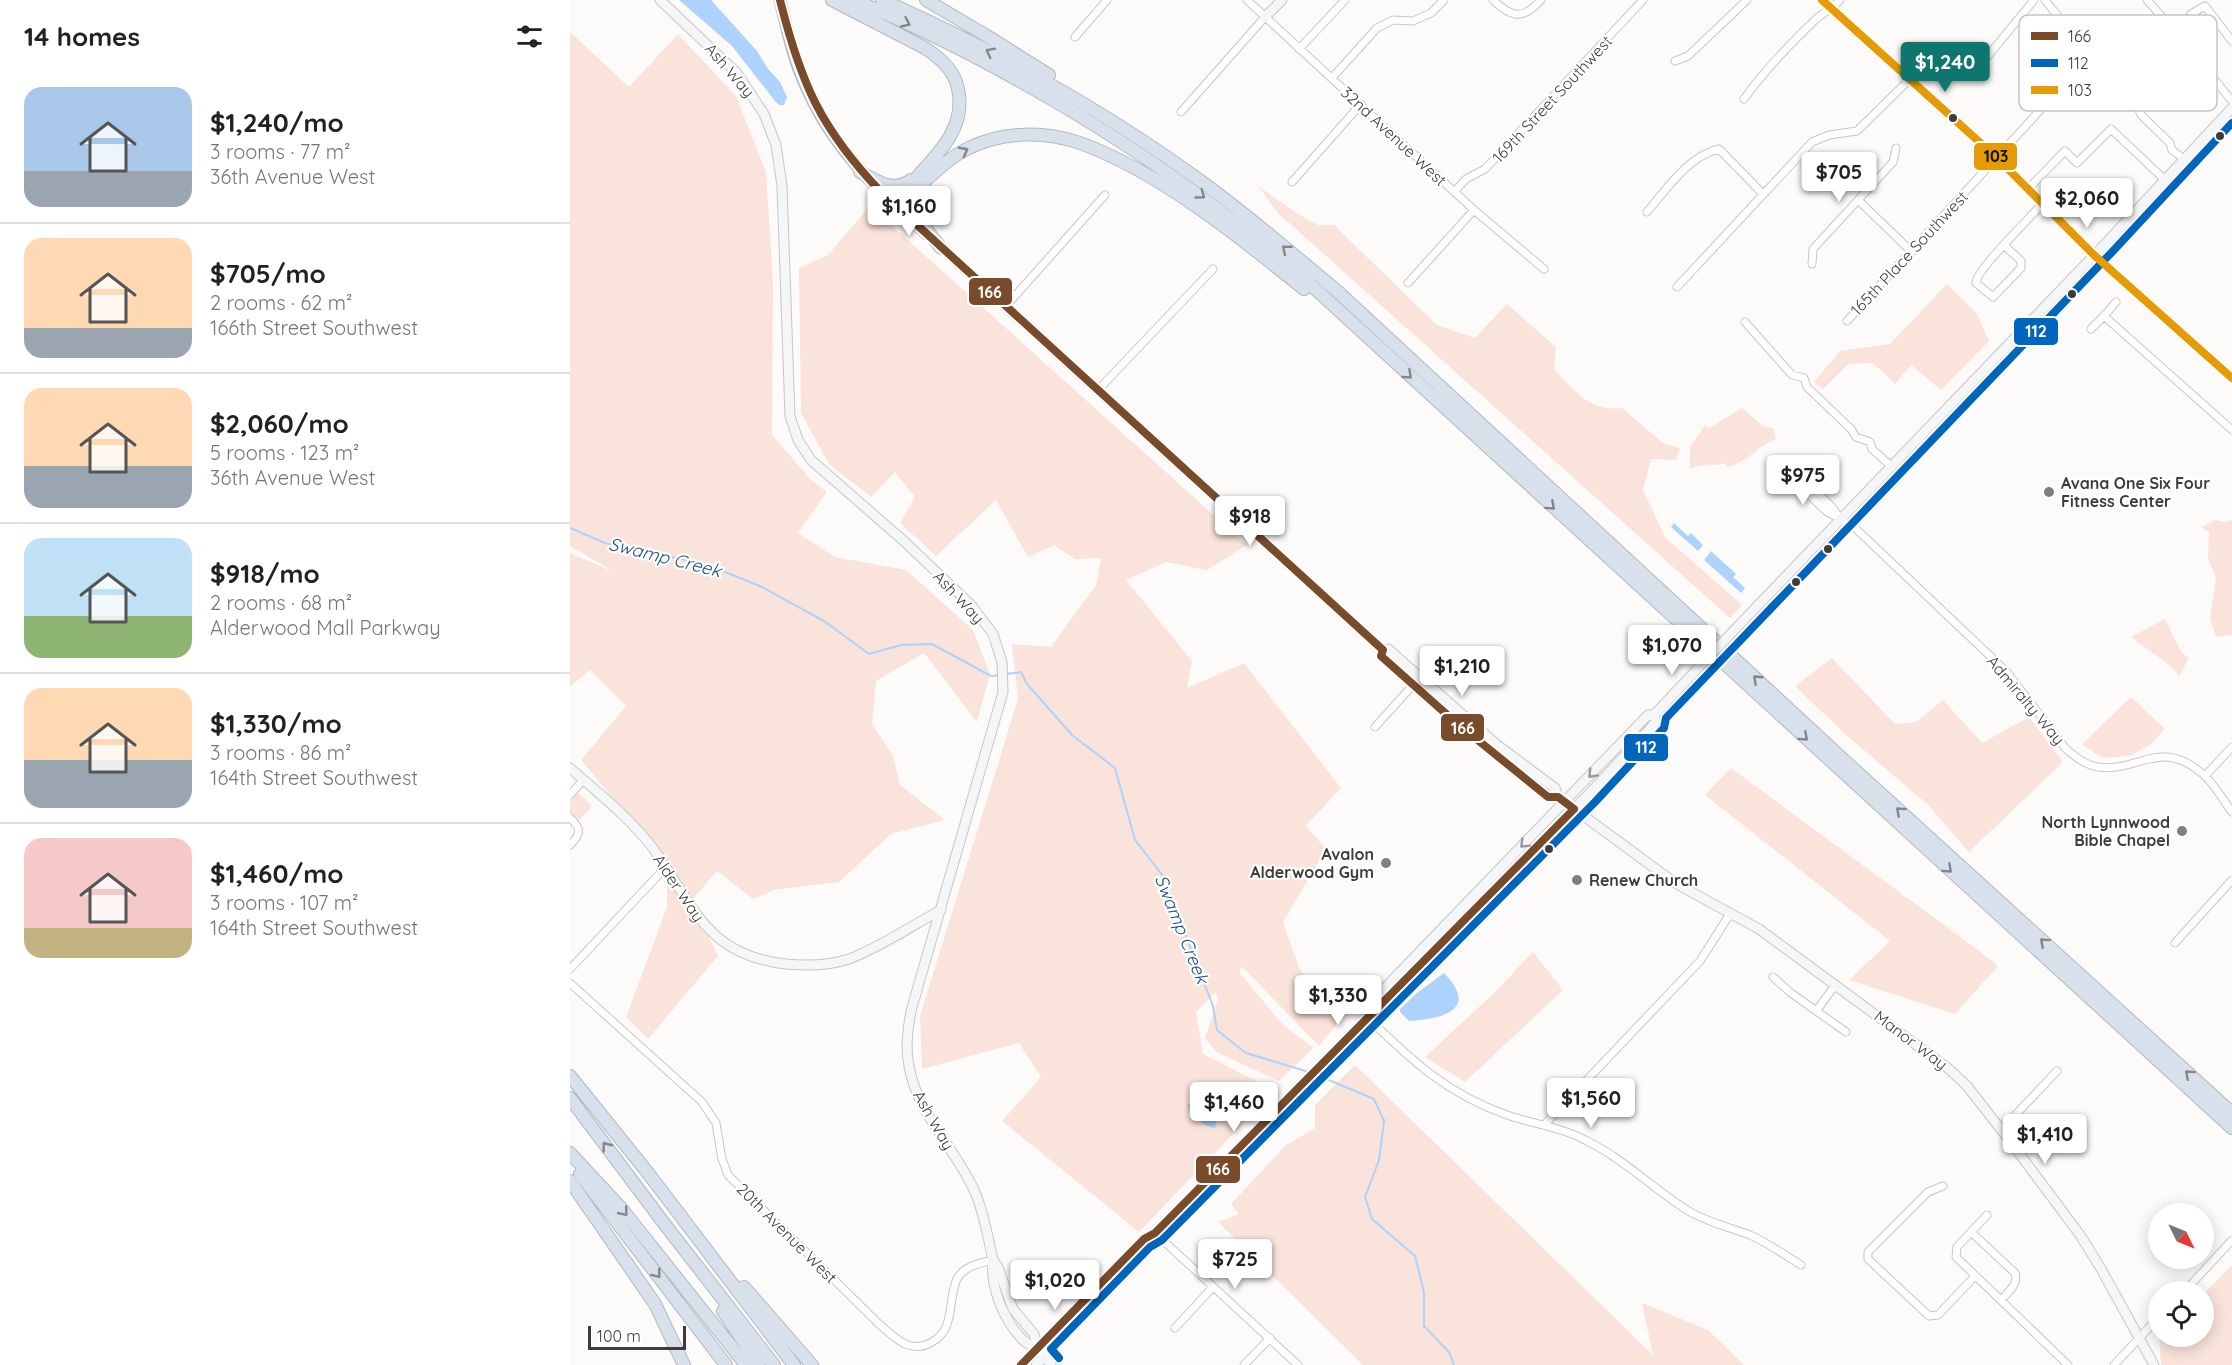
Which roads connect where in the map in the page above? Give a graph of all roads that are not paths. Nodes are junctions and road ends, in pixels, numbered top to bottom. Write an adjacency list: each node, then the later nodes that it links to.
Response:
1 (660, 0): 100 (main road, Ash Way)
2 (780, 0): 49 (main road)
3 (832, 0): 52 (highway)
4 (853, 0): 77 (highway, one-way to 77)
5 (882, 0): 45 (highway, one-way to 5)
6 (926, 0): 45 (highway)
7 (1107, 0): 30 (street)
8 (1247, 0): 27 (street, 32nd Avenue West)
9 (1282, 0): 27 (main road)
10 (1345, 0): 32 (street)
11 (1444, 0): 35 (street)
12 (1493, 0): 13 (street)
13 (1540, 0)
14 (1644, 0): 54 (street, 169th Street Southwest)
15 (1747, 0): 33 (street)
16 (1822, 0): 21 (main road)
17 (1840, 0): 21 (street)
18 (2034, 0): 22 (street)
19 (2045, 0): 23 (street, 165th Place Southwest)
20 (2147, 0): 24 (street)
21 (1832, 9): 36 (main road); 38 (street)
22 (2022, 15)
23 (2057, 15)
24 (2160, 15)
25 (2189, 15): 26 (street)
26 (2212, 15)
27 (1265, 18): 32 (street, 32nd Avenue West); 44 (street)
28 (2019, 18): 34 (street)
29 (2217, 22): 31 (street)
30 (1075, 37)
31 (2232, 41)
32 (1299, 49): 35 (street, 32nd Avenue West)
33 (1675, 61)
34 (1983, 62)
35 (1332, 78): 40 (street, 32nd Avenue West)
36 (1910, 79): 47 (main road); 55 (street)
37 (2217, 82): 39 (street)
38 (1744, 99)
39 (2232, 101)
40 (1361, 104): 51 (street); 54 (street, 32nd Avenue West)
41 (2232, 108): 48 (main road)
42 (2039, 111): 47 (street, 165th Place Southwest)
43 (2140, 111): 48 (street)
44 (1181, 112)
45 (1149, 146): 113 (highway, one-way to 45)
46 (1896, 148): 57 (street)
47 (1996, 158): 53 (main road); 64 (street, 165th Place Southwest)
48 (2184, 159): 50 (main road)
49 (860, 172): 52 (highway); 59 (main road)
50 (2165, 180): 53 (street); 65 (main road)
51 (1292, 182)
52 (917, 183): 59 (highway); 63 (highway); 77 (highway, one-way to 77)
53 (2028, 189): 58 (main road)
54 (1455, 191): 60 (street, 32nd Avenue West)
55 (1763, 194): 61 (street); 70 (street)
56 (1106, 195): 72 (street)
57 (1858, 200): 64 (street); 66 (street)
58 (2042, 204): 62 (street); 65 (main road)
59 (895, 206): 63 (main road)
60 (1474, 210): 68 (street, 32nd Avenue West); 69 (street)
61 (1647, 212)
62 (2004, 245): 62 (street)
63 (941, 248): 72 (main road)
64 (1912, 252): 74 (street, 165th Place Southwest)
65 (2094, 255): 78 (main road); 81 (main road)
66 (1812, 264)
67 (1213, 269): 79 (street)
68 (1544, 269)
69 (1408, 283)
70 (1677, 288)
71 (2116, 302): 73 (street)
72 (1006, 306): 79 (main road)
73 (2104, 316): 76 (street); 80 (street)
74 (1847, 321)
75 (1744, 322): 81 (street)
76 (2091, 329)
77 (1365, 335): 115 (highway, one-way to 115)
78 (2232, 378)
79 (1098, 391): 84 (main road)
80 (2232, 430)
81 (1891, 466): 83 (main road)
82 (1785, 467): 83 (street, Admiralty Way)
83 (1840, 519): 86 (main road, bridge); 90 (street, Admiralty Way)
84 (1383, 650): 85 (main road); 93 (main road)
85 (1413, 685): 87 (street); 93 (main road)
86 (1654, 715): 93 (main road, one-way to 93); 94 (main road)
87 (1375, 727)
88 (2232, 747): 90 (street)
89 (570, 768): 91 (main road, Alder Way)
90 (2205, 776): 95 (street, Admiralty Way)
91 (583, 780): 92 (street); 98 (main road, Alder Way)
92 (570, 795)
93 (1561, 800): 94 (main road, Manor Way); 108 (main road, one-way to 108)
94 (1574, 810): 101 (main road, Manor Way); 108 (main road)
95 (2232, 812)
96 (570, 818): 97 (street)
97 (570, 845)
98 (665, 868): 100 (main road, Alder Way); 103 (street)
99 (2232, 880): 102 (street)
100 (941, 910): 127 (main road, Ash Way)
101 (1730, 914): 106 (main road, Manor Way); 114 (street)
102 (2175, 943)
103 (570, 969)
104 (1773, 978): 107 (street)
105 (570, 983): 127 (street, 20th Avenue West)
106 (1836, 984): 107 (street); 116 (main road, Manor Way)
107 (1817, 1010): 109 (street)
108 (1366, 1017): 114 (street); 125 (main road)
109 (1846, 1032)
110 (2057, 1071): 116 (street)
111 (570, 1076): 119 (highway)
112 (570, 1098): 123 (highway, one-way to 112)
113 (2232, 1113)
114 (1544, 1125): 128 (street)
115 (2232, 1128)
116 (2001, 1130): 136 (main road, Manor Way)
117 (570, 1154): 141 (highway, one-way to 141)
118 (570, 1161): 140 (highway, one-way to 140)
119 (648, 1173): 144 (highway); 145 (highway)
120 (570, 1181): 139 (highway)
121 (1943, 1186): 129 (street)
122 (1987, 1215): 124 (street)
123 (666, 1226): 142 (highway); 143 (highway)
124 (1971, 1232): 129 (street); 132 (street)
125 (1155, 1233): 131 (street); 137 (main road); 138 (main road)
126 (2232, 1240): 130 (street)
127 (993, 1260): 137 (main road, Ash Way)
128 (1801, 1265)
129 (1975, 1276): 132 (street)
130 (2194, 1281)
131 (1213, 1287): 133 (street); 135 (street)
132 (2001, 1300): 151 (street)
133 (1175, 1328)
134 (2148, 1329): 136 (street)
135 (1270, 1338): 149 (street); 150 (street)
136 (2139, 1339): 152 (street); 153 (main road, Manor Way)
137 (1037, 1348): 138 (main road, Ash Way); 146 (main road)
138 (1044, 1357): 147 (main road); 148 (main road, Ash Way)
139 (684, 1365)
140 (726, 1365)
141 (746, 1365)
142 (759, 1365)
143 (774, 1365)
144 (794, 1365)
145 (812, 1365)
146 (1021, 1365)
147 (1036, 1365)
148 (1051, 1365)
149 (1244, 1365)
150 (1298, 1365)
151 (2068, 1365)
152 (2114, 1365)
153 (2154, 1365)

